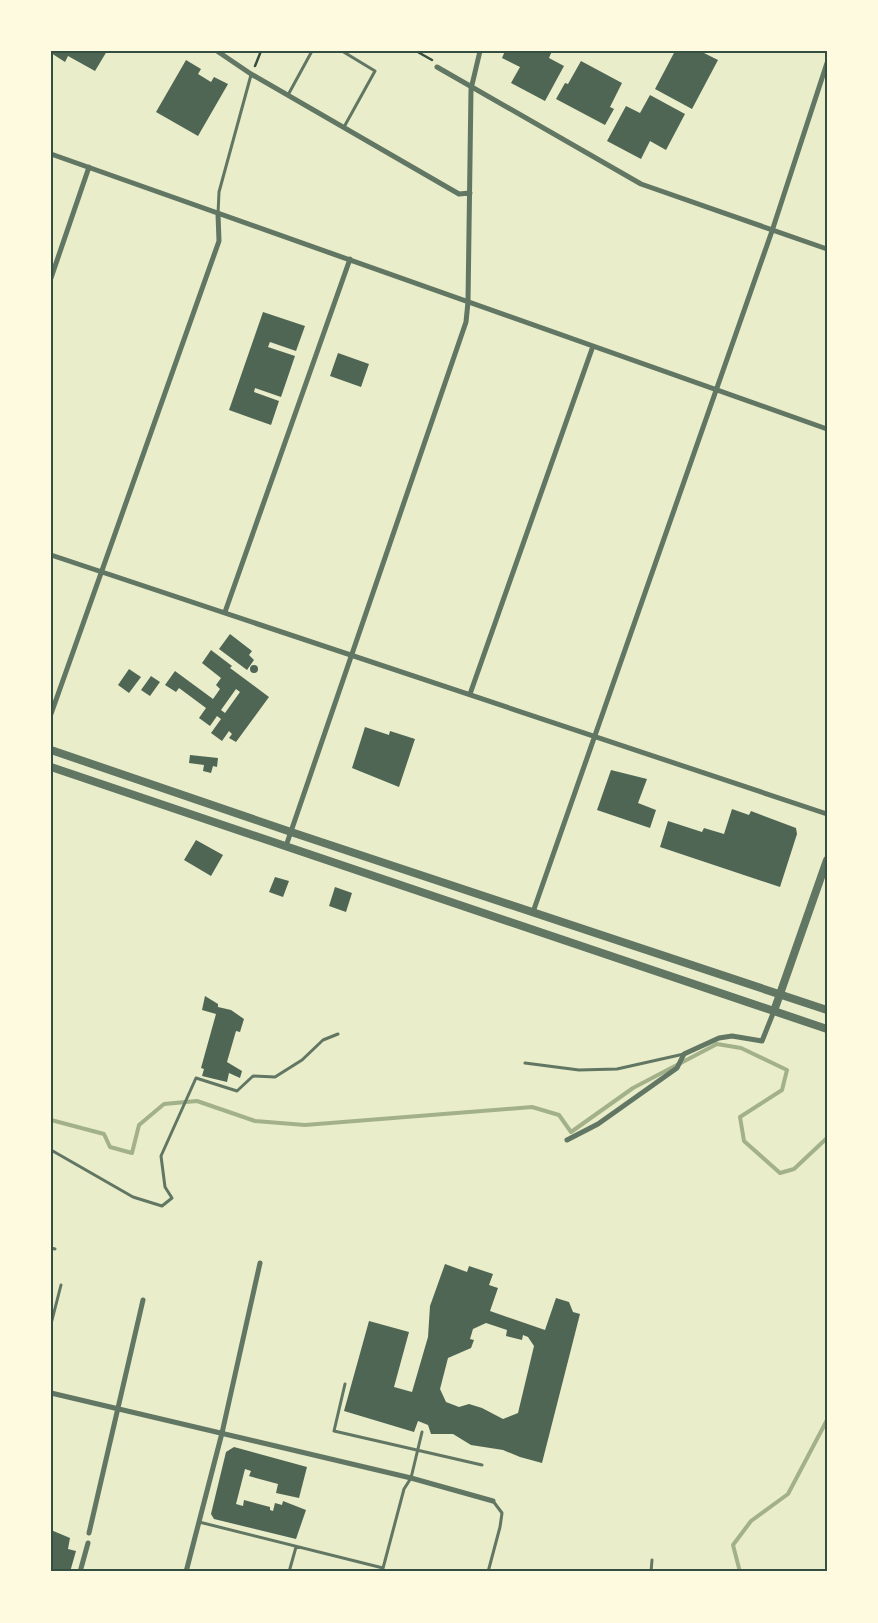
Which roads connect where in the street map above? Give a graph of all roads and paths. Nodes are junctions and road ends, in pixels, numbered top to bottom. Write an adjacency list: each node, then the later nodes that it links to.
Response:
1 (217, 51): 9 (street)
2 (261, 51): 9 (path)
3 (312, 51): 11 (lane)
4 (342, 51): 12 (lane)
5 (416, 51): 8 (path)
6 (480, 51): 10 (street)
7 (827, 63): 17 (street)
8 (436, 68): 10 (street)
9 (251, 74): 11 (street); 16 (lane)
10 (471, 89): 15 (street); 17 (street)
11 (288, 95): 12 (street)
12 (344, 128): 15 (street)
13 (51, 154): 14 (street)
14 (89, 167): 16 (street); 20 (street)
15 (470, 193): 21 (street)
16 (218, 214): 19 (street); 26 (street)
17 (772, 231): 18 (street); 23 (street)
18 (827, 249)
19 (350, 259): 21 (street); 27 (street)
20 (51, 278)
21 (468, 302): 22 (street); 28 (street)
22 (593, 346): 23 (street); 29 (street)
23 (716, 390): 24 (street); 31 (street)
24 (827, 429)
25 (51, 555): 26 (street)
26 (101, 572): 27 (street); 30 (street)
27 (225, 612): 28 (street)
28 (350, 653): 29 (street); 35 (street)
29 (470, 694): 31 (street)
30 (51, 714)
31 (595, 736): 34 (street); 38 (street)
32 (51, 750): 35 (street)
33 (51, 768): 36 (street)
34 (827, 814)
35 (291, 832): 36 (street); 38 (street)
36 (286, 846): 41 (street)
37 (827, 860): 39 (street)
38 (533, 912): 39 (street)
39 (781, 994): 40 (street); 41 (street)
40 (827, 1010)
41 (774, 1011): 42 (street); 44 (street)
42 (827, 1029)
43 (338, 1034): 47 (lane)
44 (684, 1054): 45 (lane); 46 (street)
45 (525, 1062)
46 (567, 1140)
47 (51, 1150)
48 (260, 1263): 56 (street)
49 (60, 1285): 51 (lane)
50 (143, 1300): 54 (street)
51 (51, 1324)
52 (345, 1384): 57 (lane)
53 (51, 1393): 54 (street)
54 (119, 1409): 56 (street); 62 (street)
55 (422, 1432): 57 (lane)
56 (222, 1433): 59 (street); 61 (street)
57 (418, 1451): 58 (lane); 59 (lane)
58 (482, 1465)
59 (411, 1478): 60 (street); 66 (lane)
60 (493, 1501): 70 (lane)
61 (198, 1522): 64 (lane); 68 (street)
62 (90, 1533)
63 (88, 1543): 67 (street)
64 (296, 1547): 66 (lane); 69 (lane)
65 (652, 1560): 71 (lane)
66 (383, 1570)
67 (80, 1572)
68 (186, 1572)
69 (289, 1572)
70 (488, 1572)
71 (651, 1572)

